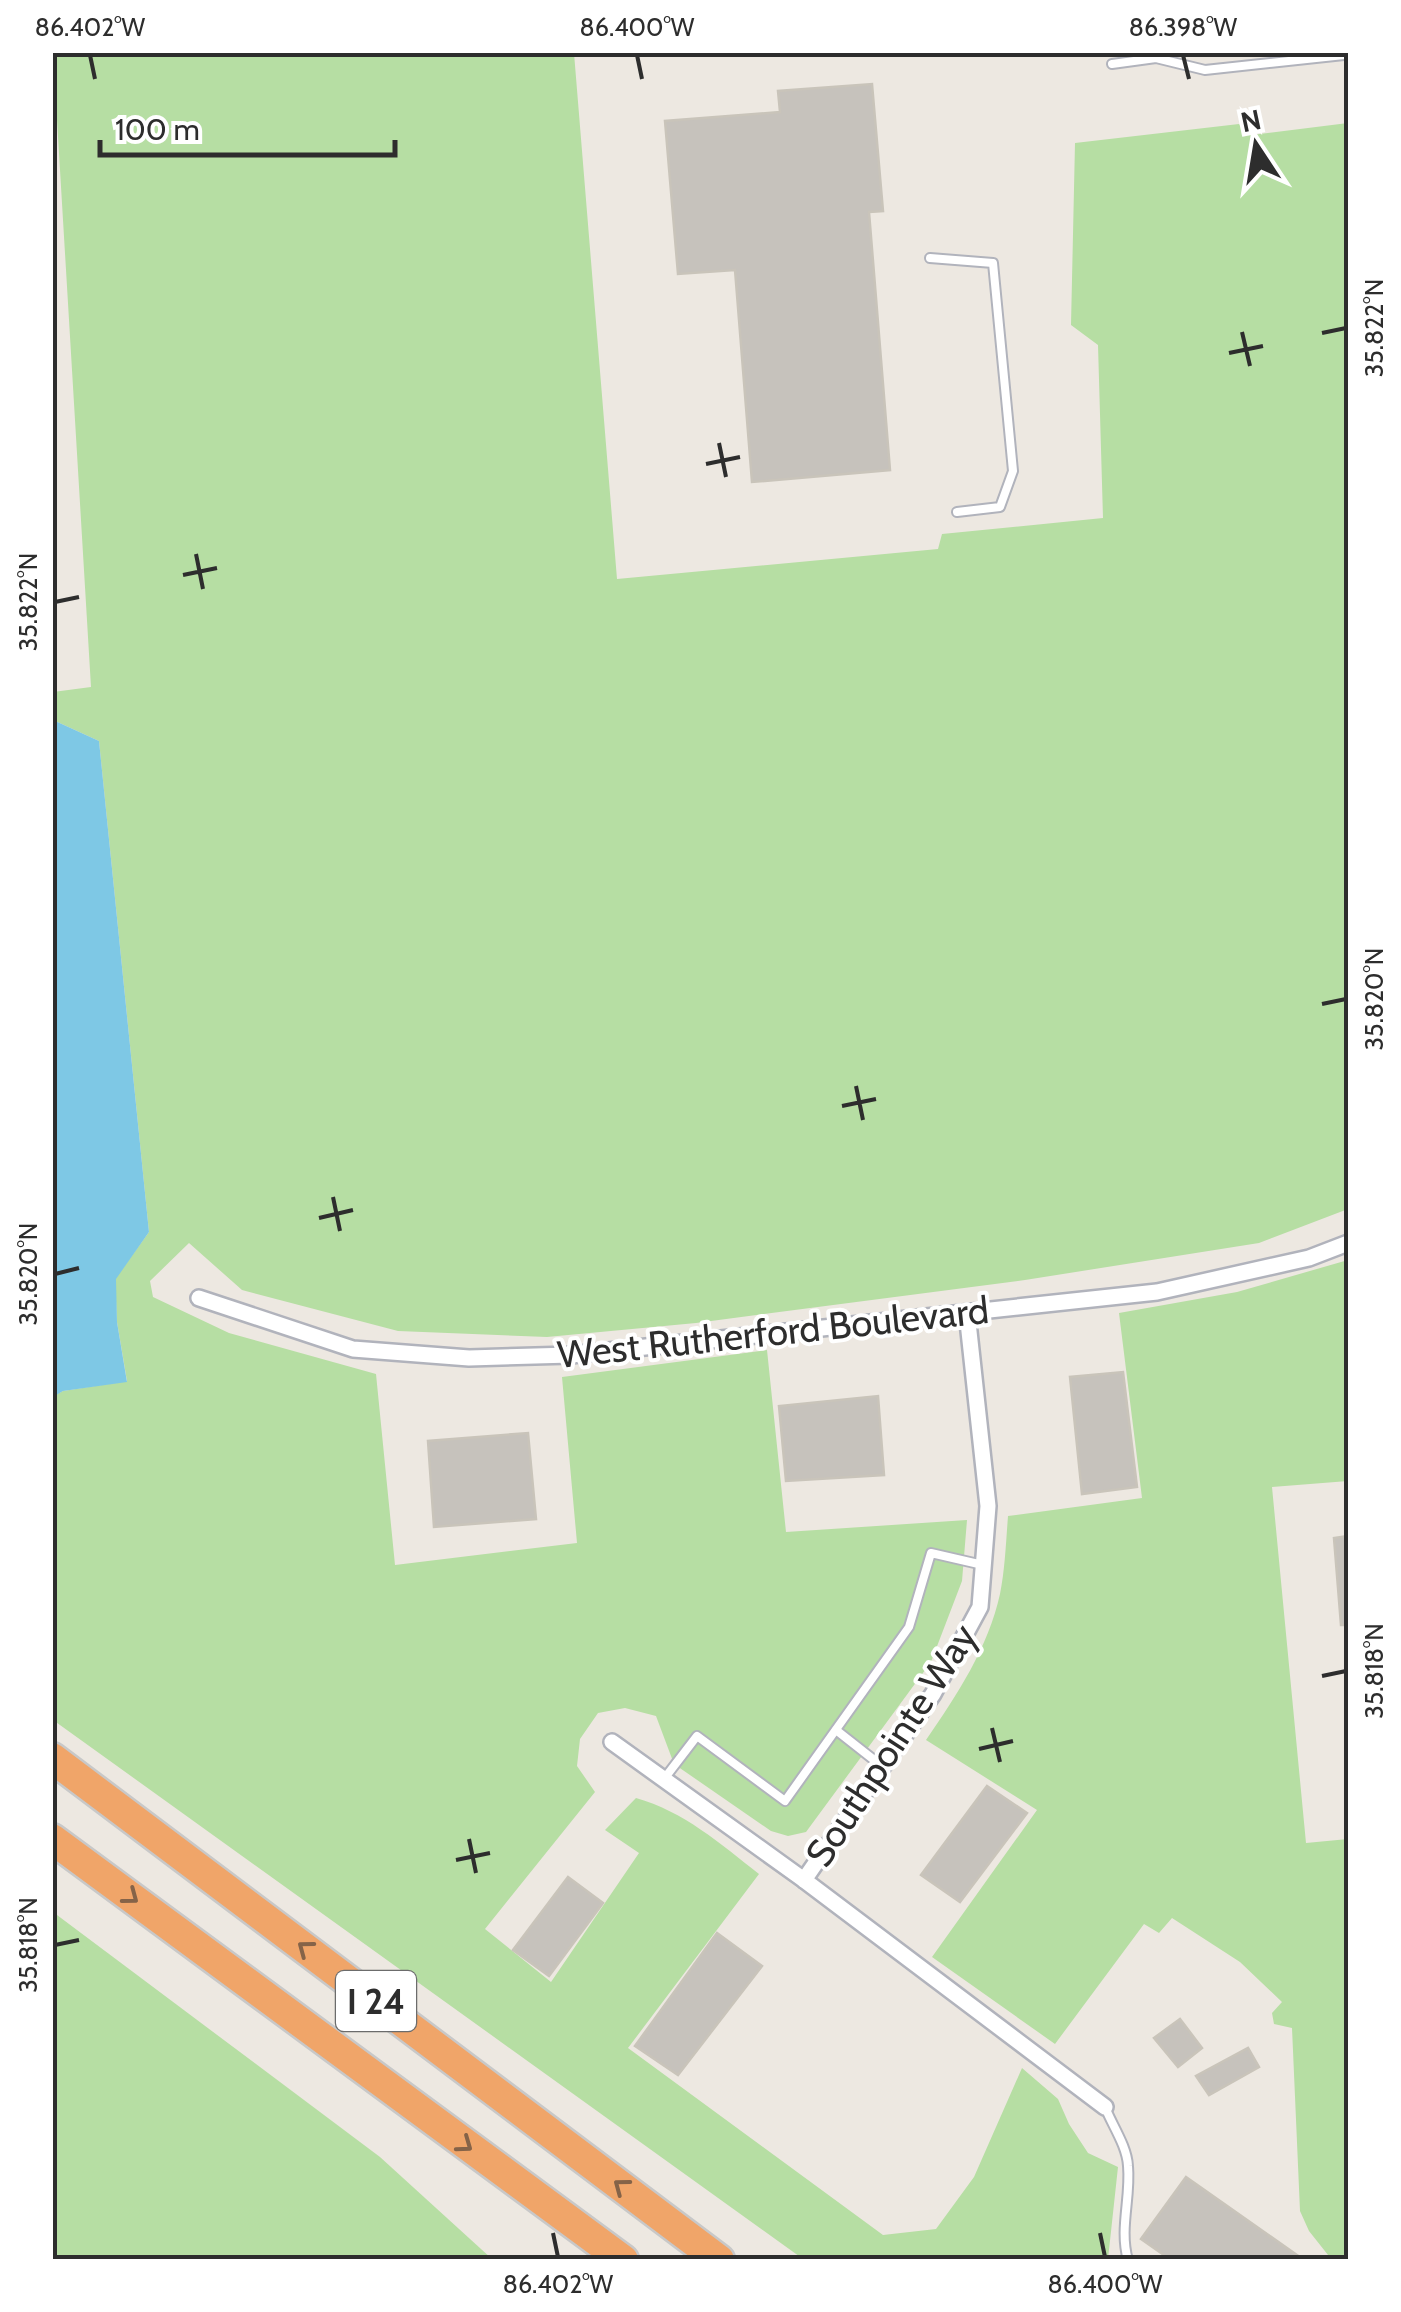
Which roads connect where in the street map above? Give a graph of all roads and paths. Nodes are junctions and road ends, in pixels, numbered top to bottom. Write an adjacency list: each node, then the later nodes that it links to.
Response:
1 (1346, 54): 2 (lane)
2 (1112, 64)
3 (930, 258): 4 (lane)
4 (957, 512)
5 (1348, 1242): 7 (street, West Rutherford Boulevard)
6 (199, 1298): 7 (street, West Rutherford Boulevard)
7 (966, 1312): 8 (street, Southpointe Way)
8 (983, 1565): 9 (lane); 12 (street, Southpointe Way)
9 (836, 1730): 12 (lane); 13 (lane)
10 (612, 1742): 13 (street)
11 (52, 1758): 17 (highway, I 24, one-way to 11)
12 (883, 1767): 15 (street, Southpointe Way)
13 (664, 1779): 15 (street)
14 (52, 1838): 18 (highway, I 24, one-way to 18)
15 (804, 1880): 16 (street)
16 (1104, 2107): 19 (lane)
17 (713, 2254)
18 (623, 2260)
19 (1128, 2260)

